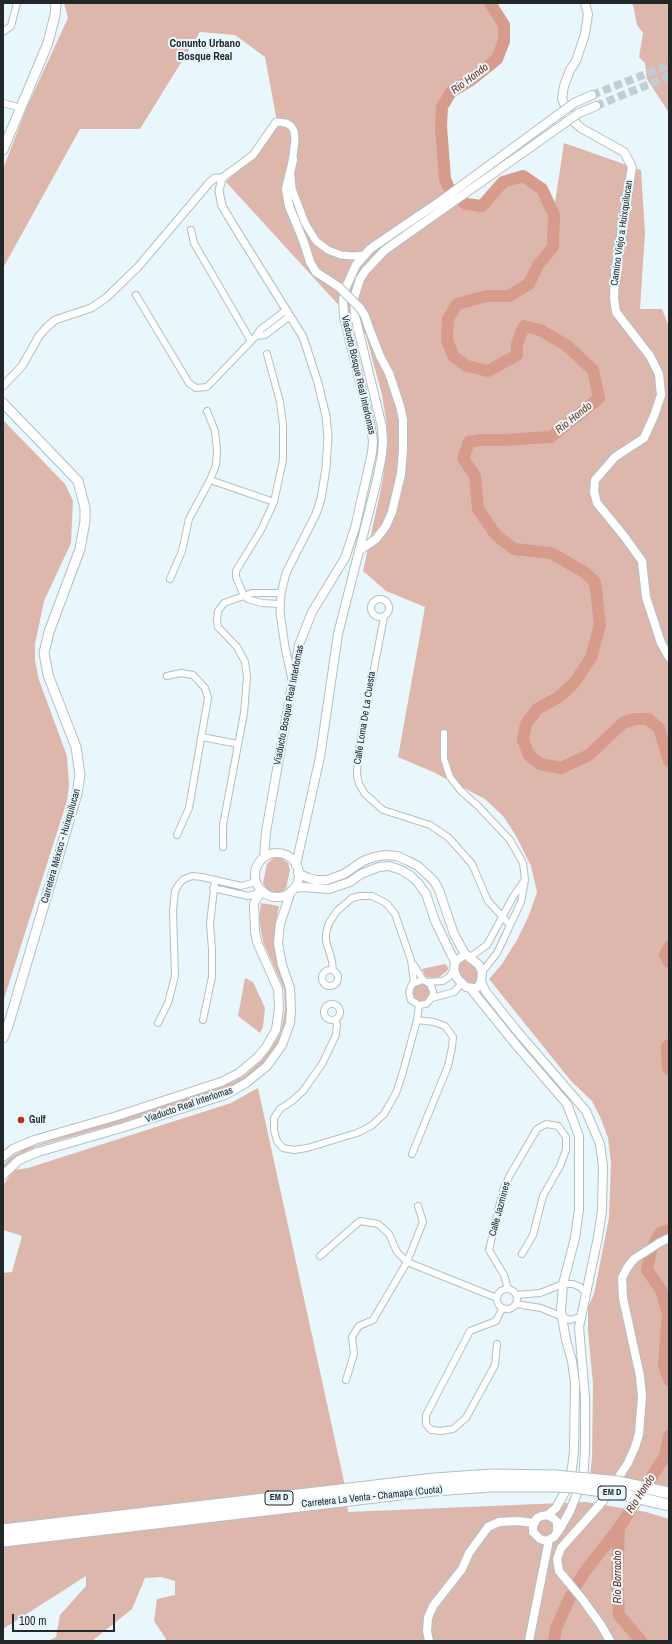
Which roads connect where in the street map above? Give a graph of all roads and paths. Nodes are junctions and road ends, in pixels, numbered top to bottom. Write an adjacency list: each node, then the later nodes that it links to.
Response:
1 (17, 3): 4 (street)
2 (56, 3): 8 (main road)
3 (585, 3): 29 (main road, Camino Viejo a Huixquilucan)
4 (3, 32)
5 (592, 95): 13 (main road, Viaducto Bosque Real Interlomas, bridge)
6 (3, 103): 8 (street)
7 (596, 106): 23 (main road, Viaducto Bosque Real Interlomas, bridge)
8 (21, 108): 9 (main road)
9 (3, 150)
10 (293, 160): 11 (street); 13 (street); 23 (main road, bridge)
11 (222, 178): 15 (street); 18 (street)
12 (191, 230): 16 (street)
13 (365, 255): 31 (main road, Viaducto Bosque Real Interlomas)
14 (136, 295): 16 (street)
15 (288, 313): 16 (street); 25 (street)
16 (251, 341)
17 (267, 354): 22 (street)
18 (3, 386)
19 (3, 403): 63 (main road, Carretera México - Huixquilucan)
20 (207, 411): 21 (street)
21 (210, 480): 22 (street); 24 (street)
22 (274, 502): 26 (street)
23 (360, 550): 38 (main road, Viaducto Bosque Real Interlomas)
24 (170, 579)
25 (281, 593): 26 (street); 27 (street)
26 (244, 596): 27 (street); 34 (street)
27 (280, 604): 31 (street)
28 (384, 617): 45 (street, Calle Loma De La Cuesta)
29 (669, 657)
30 (167, 676): 33 (street)
31 (292, 680): 37 (main road, Viaducto Bosque Real Interlomas)
32 (444, 733): 40 (street)
33 (202, 737): 34 (street); 35 (street)
34 (238, 744): 36 (street)
35 (177, 835)
36 (223, 847)
37 (264, 857): 38 (main road); 41 (main road)
38 (298, 869): 44 (main road); 47 (main road)
39 (215, 880): 41 (street); 42 (street); 62 (street)
40 (525, 880): 45 (street); 46 (street)
41 (256, 882): 43 (main road)
42 (213, 888): 43 (street); 59 (street)
43 (262, 890): 44 (main road); 65 (main road, Viaducto Real Interlomas)
44 (292, 890): 49 (main road); 66 (main road, Viaducto Real Interlomas)
45 (502, 916): 46 (street, Calle Loma De La Cuesta); 47 (street)
46 (510, 925): 51 (street)
47 (468, 956): 49 (main road); 51 (main road)
48 (411, 960): 50 (street); 52 (street); 53 (street)
49 (455, 966): 52 (street); 55 (main road)
50 (332, 970)
51 (482, 972): 54 (main road)
52 (425, 981): 53 (street); 57 (street)
53 (414, 982): 58 (street)
54 (482, 982): 56 (main road); 74 (main road)
55 (462, 984): 56 (main road); 57 (street)
56 (471, 989): 72 (main road)
57 (432, 998): 58 (street)
58 (419, 1004): 61 (street)
59 (203, 1020)
60 (335, 1020): 61 (street)
61 (418, 1020): 64 (street)
62 (158, 1023)
63 (3, 1038)
64 (412, 1154)
65 (3, 1157)
66 (3, 1175)
67 (418, 1206): 71 (street)
68 (669, 1238): 94 (main road)
69 (522, 1254): 73 (street, Calle Jazmines)
70 (320, 1256): 71 (street)
71 (407, 1262): 76 (street); 82 (street)
72 (563, 1284): 74 (street); 75 (street); 79 (main road)
73 (508, 1289): 75 (street); 76 (street)
74 (586, 1292): 80 (main road)
75 (517, 1295): 77 (street)
76 (497, 1298): 78 (street)
77 (516, 1304): 78 (street); 79 (street)
78 (502, 1309): 81 (street)
79 (563, 1317): 80 (street); 86 (main road)
80 (580, 1317): 89 (main road)
81 (497, 1344)
82 (346, 1380)
83 (554, 1481): 84 (highway, Carretera La Venta - Chamapa (Cuota) / EM D, bridge); 85 (highway, Carretera La Venta - Chamapa (Cuota) / EM D, bridge); 88 (highway, Carretera La Venta - Chamapa (Cuota) / EM D); 91 (highway, Carretera La Venta - Chamapa (Cuota) / EM D)
84 (669, 1493)
85 (669, 1505)
86 (548, 1515): 87 (main road); 89 (main road)
87 (533, 1523): 90 (main road); 92 (main road)
88 (3, 1530)
89 (557, 1532): 90 (main road)
90 (549, 1540): 93 (main road)
91 (3, 1541)
92 (429, 1641)
93 (529, 1641)
94 (610, 1641)

